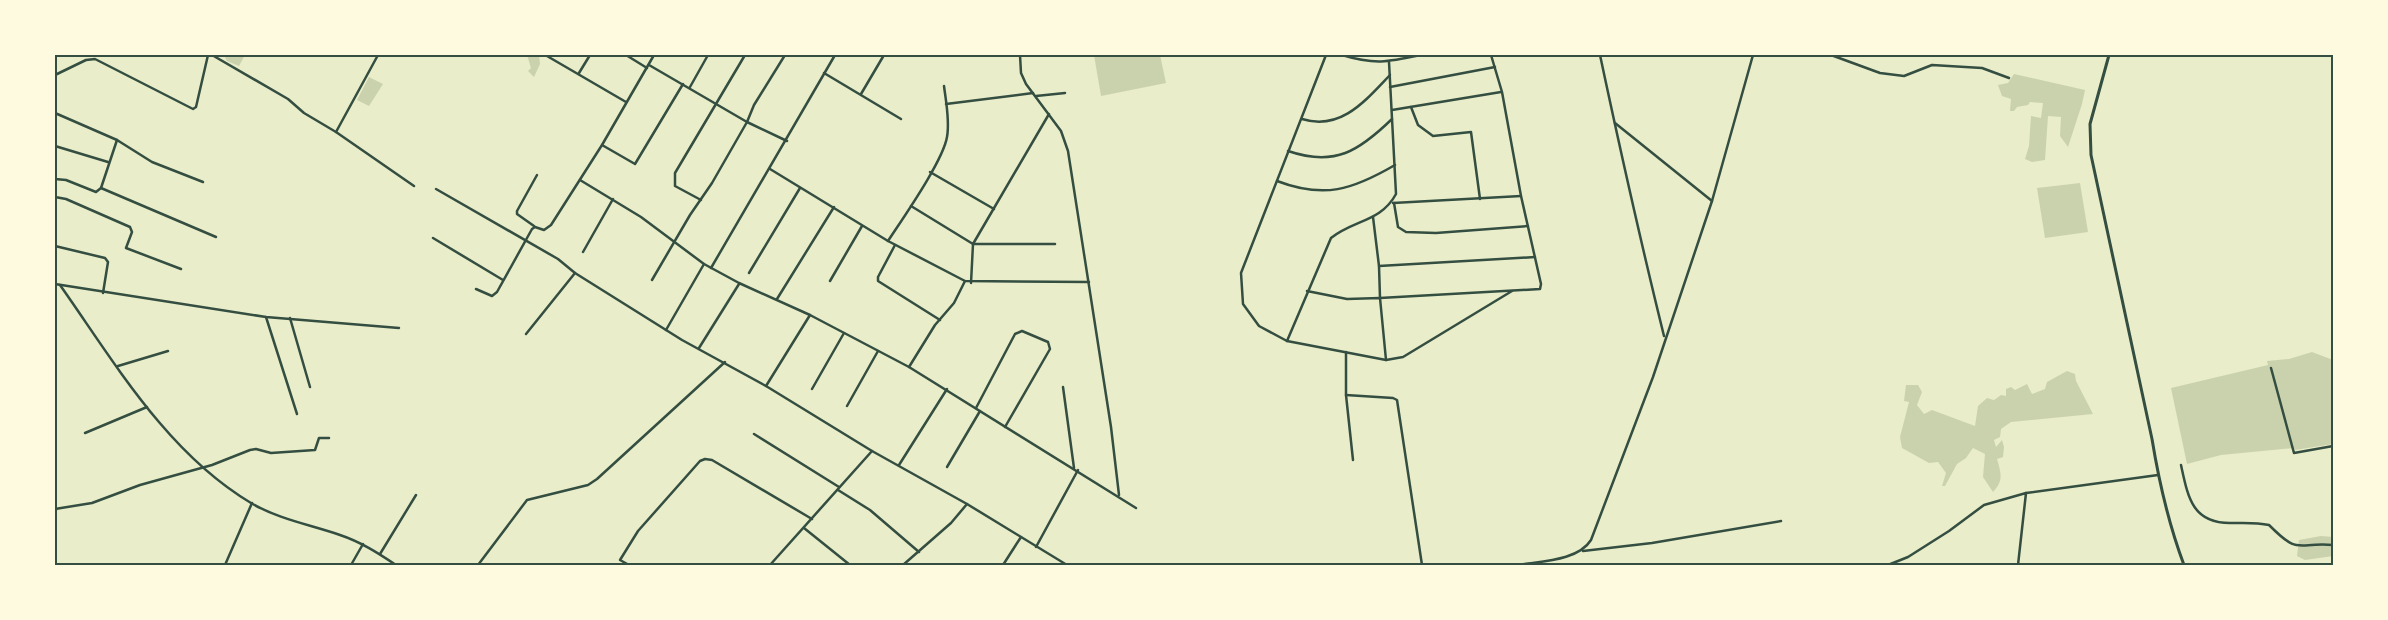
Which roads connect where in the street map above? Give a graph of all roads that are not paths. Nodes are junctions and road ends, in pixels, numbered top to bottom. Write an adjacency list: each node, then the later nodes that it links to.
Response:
1 (210, 55): 29 (street); 52 (street)
2 (378, 55): 52 (street)
3 (590, 55): 26 (street)
4 (626, 55): 24 (street)
5 (654, 55): 24 (street)
6 (708, 55): 33 (street)
7 (745, 55): 41 (street)
8 (784, 55): 50 (street)
9 (835, 55): 27 (street)
10 (884, 55): 38 (street)
11 (1021, 55): 36 (street)
12 (1326, 55): 48 (street)
13 (1342, 55): 22 (street)
14 (1358, 55): 22 (street)
15 (1421, 55): 23 (street)
16 (1491, 55): 25 (street)
17 (1600, 55): 51 (street)
18 (1753, 55): 76 (street)
19 (1831, 55): 30 (street)
20 (2109, 55): 159 (street)
21 (547, 56): 26 (street)
22 (1358, 60): 23 (street)
23 (1389, 62): 28 (street)
24 (648, 66): 31 (street); 40 (street)
25 (1495, 67): 34 (street); 35 (street)
26 (579, 73): 40 (street)
27 (824, 73): 38 (street); 54 (street)
28 (1390, 75): 34 (street); 48 (street)
29 (55, 76)
30 (2009, 78)
31 (683, 84): 33 (street); 55 (street)
32 (944, 86): 42 (street)
33 (690, 87): 41 (street)
34 (1390, 87): 44 (street)
35 (1502, 92): 43 (street); 71 (street)
36 (1033, 93): 39 (street); 42 (street)
37 (1065, 93): 39 (street)
38 (861, 94): 47 (street)
39 (1036, 96): 46 (street)
40 (626, 102): 55 (street)
41 (717, 104): 50 (street); 75 (street)
42 (946, 104): 61 (street)
43 (1411, 107): 44 (street); 73 (street)
44 (1392, 110): 49 (street)
45 (55, 113): 53 (street)
46 (1049, 114): 80 (street); 107 (street)
47 (901, 119)
48 (1302, 119): 57 (street)
49 (1392, 119): 57 (street); 59 (street)
50 (747, 122): 54 (street); 75 (street)
51 (1615, 123): 76 (street); 125 (street)
52 (336, 132): 67 (street)
53 (117, 140): 58 (street); 66 (street)
54 (787, 141): 60 (street)
55 (602, 145): 64 (street)
56 (55, 146): 58 (street)
57 (1288, 151): 65 (street)
58 (108, 162): 68 (street)
59 (1395, 166): 65 (street); 77 (street)
60 (770, 169): 69 (street); 98 (street)
61 (930, 172): 78 (street); 80 (street)
62 (537, 175): 84 (street)
63 (55, 179): 68 (street)
64 (580, 180): 74 (street); 84 (street)
65 (1277, 181): 126 (street)
66 (202, 182)
67 (414, 186)
68 (101, 188): 85 (street)
69 (800, 188): 79 (street); 100 (street)
70 (436, 189): 88 (street)
71 (1521, 196): 73 (street); 83 (street)
72 (55, 197): 99 (street)
73 (1480, 198): 77 (street)
74 (613, 199): 89 (street); 94 (street)
75 (702, 200): 89 (street)
76 (1712, 201): 125 (street)
77 (1392, 203): 81 (street); 83 (street)
78 (911, 206): 87 (street); 90 (street)
79 (834, 207): 82 (street); 116 (street)
80 (994, 209): 90 (street)
81 (1373, 217): 97 (street); 112 (street)
82 (862, 226): 87 (street); 104 (street)
83 (1528, 226): 95 (street)
84 (535, 227): 88 (street)
85 (216, 237)
86 (433, 238): 102 (street)
87 (888, 241): 92 (street)
88 (526, 242): 101 (street); 102 (street)
89 (674, 243): 96 (street); 103 (street)
90 (973, 244): 91 (street); 106 (street)
91 (1055, 244)
92 (895, 245): 105 (street); 120 (street)
93 (55, 246): 114 (street)
94 (583, 252)
95 (1535, 257): 97 (street); 113 (street)
96 (704, 264): 98 (street); 122 (street)
97 (1379, 266): 115 (street)
98 (711, 268): 108 (street)
99 (181, 269)
100 (749, 272)
101 (576, 273): 122 (street); 124 (street)
102 (503, 280): 111 (street)
103 (652, 280)
104 (830, 281)
105 (965, 281): 106 (street); 120 (street)
106 (971, 282): 107 (street)
107 (1089, 282): 163 (street)
108 (739, 283): 116 (street); 127 (street)
109 (55, 284): 110 (street)
110 (60, 285): 114 (street); 133 (street)
111 (476, 289)
112 (1307, 291): 115 (street); 126 (street)
113 (1512, 291): 115 (street); 131 (street)
114 (103, 293): 118 (street)
115 (1380, 298): 131 (street)
116 (777, 299): 117 (street)
117 (810, 315): 123 (street); 136 (street)
118 (266, 317): 119 (street); 146 (street)
119 (290, 318): 121 (street); 137 (street)
120 (940, 320): 134 (street)
121 (399, 328)
122 (666, 330): 127 (street)
123 (844, 333): 129 (street); 139 (street)
124 (526, 334)
125 (1665, 338): 176 (street)
126 (1287, 341): 130 (street)
127 (699, 348): 132 (street)
128 (168, 351): 133 (street)
129 (878, 351): 134 (street); 142 (street)
130 (1346, 352): 131 (street); 141 (street)
131 (1386, 360)
132 (725, 362): 136 (street); 182 (street)
133 (118, 366): 143 (street)
134 (909, 366): 140 (street)
135 (2271, 368): 151 (street)
136 (766, 386): 152 (street)
137 (310, 387)
138 (1063, 387): 158 (street)
139 (812, 389)
140 (947, 389): 144 (street); 155 (street)
141 (1346, 395): 153 (street); 189 (street)
142 (847, 406)
143 (147, 407): 148 (street); 156 (street)
144 (976, 408): 145 (street); 147 (street)
145 (980, 411): 147 (street); 157 (street)
146 (297, 414)
147 (1005, 427): 158 (street)
148 (85, 432)
149 (754, 434): 160 (street)
150 (329, 438): 156 (street)
151 (2333, 446)
152 (872, 451): 155 (street); 160 (street)
153 (1353, 460)
154 (2181, 465): 174 (street)
155 (899, 466): 165 (street)
156 (204, 467): 164 (street); 167 (street)
157 (947, 467)
158 (1076, 469): 163 (street); 175 (street)
159 (2158, 475): 161 (street); 193 (street)
160 (839, 489): 169 (street); 177 (street)
161 (2026, 493): 191 (street); 192 (street)
162 (416, 495): 178 (street)
163 (1119, 496): 166 (street)
164 (252, 504): 173 (street); 179 (street)
165 (967, 504): 172 (street); 177 (street)
166 (1136, 508)
167 (56, 509): 168 (street)
168 (55, 517)
169 (812, 519): 171 (street); 183 (street)
170 (1781, 521): 176 (street)
171 (804, 528): 184 (street); 185 (street)
172 (1021, 537): 175 (street); 187 (street)
173 (363, 544): 178 (street); 180 (street)
174 (2333, 545)
175 (1036, 547): 188 (street)
176 (1582, 551): 190 (street)
177 (918, 552): 186 (street)
178 (380, 554): 181 (street)
179 (225, 565)
180 (351, 565)
181 (396, 565)
182 (478, 565)
183 (629, 565)
184 (770, 565)
185 (850, 565)
186 (903, 565)
187 (1003, 565)
188 (1067, 565)
189 (1422, 565)
190 (1518, 565)
191 (1888, 565)
192 (2018, 565)
193 (2184, 565)

